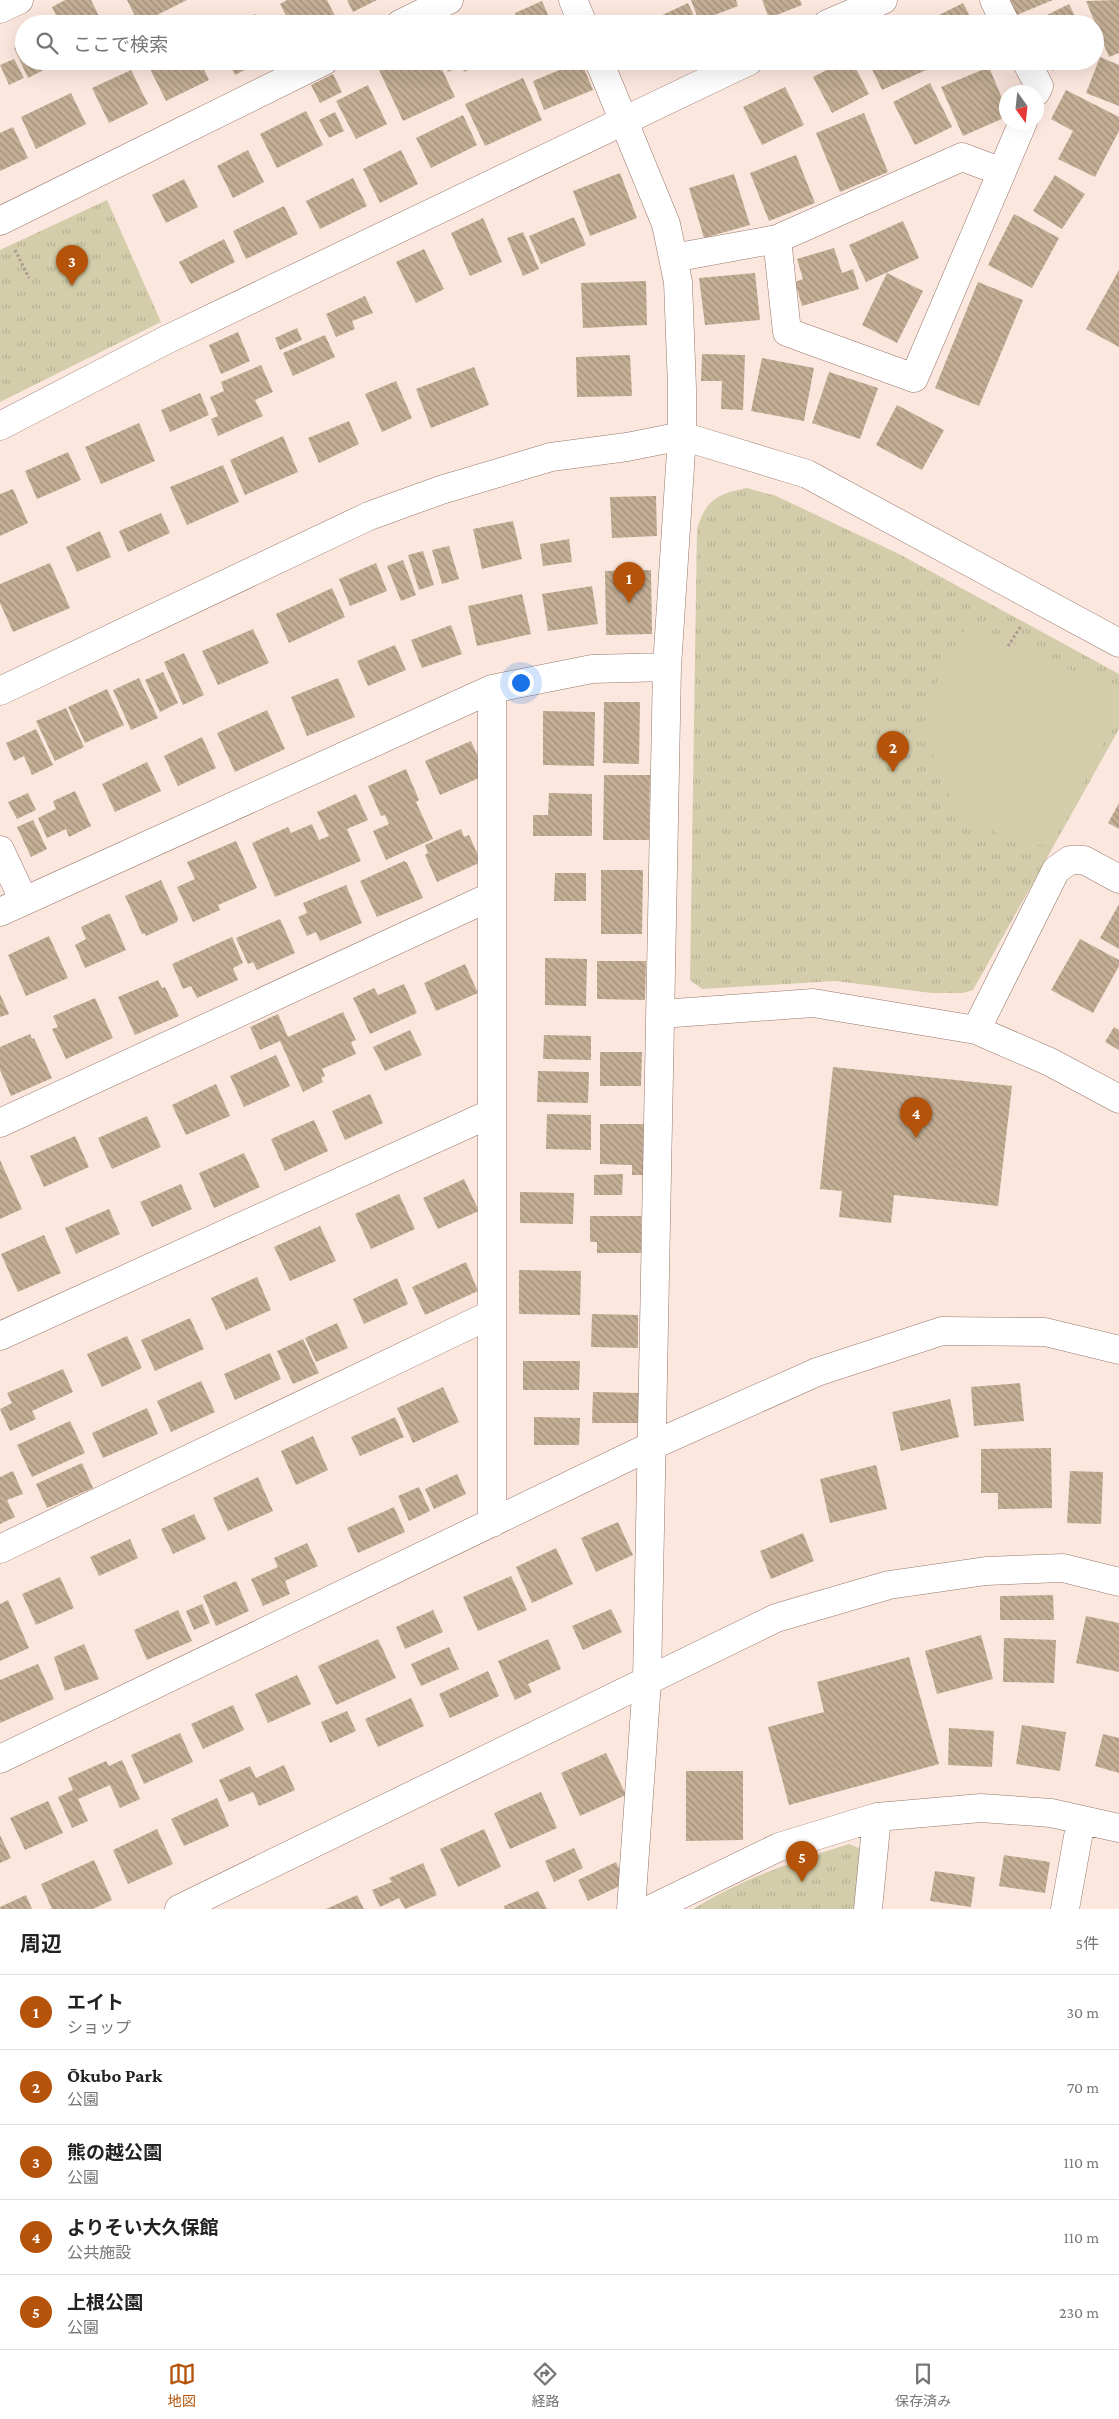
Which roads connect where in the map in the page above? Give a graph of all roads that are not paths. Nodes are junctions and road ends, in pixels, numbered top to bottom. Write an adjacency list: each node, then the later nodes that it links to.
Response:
1 (19, 0): 6 (street)
2 (448, 0): 7 (street)
3 (573, 0): 8 (street)
4 (883, 0): 9 (street)
5 (994, 0): 10 (street)
6 (0, 9)
7 (418, 15)
8 (579, 15)
9 (848, 15)
10 (1002, 15)
11 (307, 70): 19 (street)
12 (603, 70): 16 (street)
13 (730, 70): 16 (street)
14 (1031, 70): 15 (street)
15 (1038, 85)
16 (624, 121): 21 (street); 22 (street)
17 (1020, 130): 18 (street)
18 (1002, 172): 20 (street); 20 (street)
19 (6, 233)
20 (777, 239): 21 (street)
21 (673, 258): 23 (street)
22 (0, 426)
23 (682, 436): 24 (street); 25 (street); 27 (street)
24 (1119, 642)
25 (667, 667): 26 (street); 32 (street)
26 (492, 689): 30 (street); 31 (street)
27 (0, 691)
28 (0, 850): 31 (street)
29 (1119, 879): 33 (street)
30 (492, 896): 35 (street); 36 (street)
31 (12, 906)
32 (661, 1014): 33 (street); 40 (street)
33 (976, 1030): 34 (street)
34 (1119, 1099)
35 (492, 1113): 37 (street); 38 (street)
36 (0, 1123)
37 (492, 1314): 41 (street); 42 (street)
38 (0, 1336)
39 (1119, 1350): 40 (street)
40 (651, 1446): 41 (street); 44 (street)
41 (492, 1523): 45 (street)
42 (0, 1549)
43 (1119, 1582): 44 (street)
44 (647, 1681): 49 (street); 50 (street)
45 (0, 1759)
46 (877, 1817): 47 (street); 51 (street); 52 (street)
47 (1081, 1820): 48 (street); 53 (street)
48 (1119, 1828)
49 (179, 1909)
50 (632, 1909)
51 (651, 1909)
52 (868, 1909)
53 (1065, 1909)

